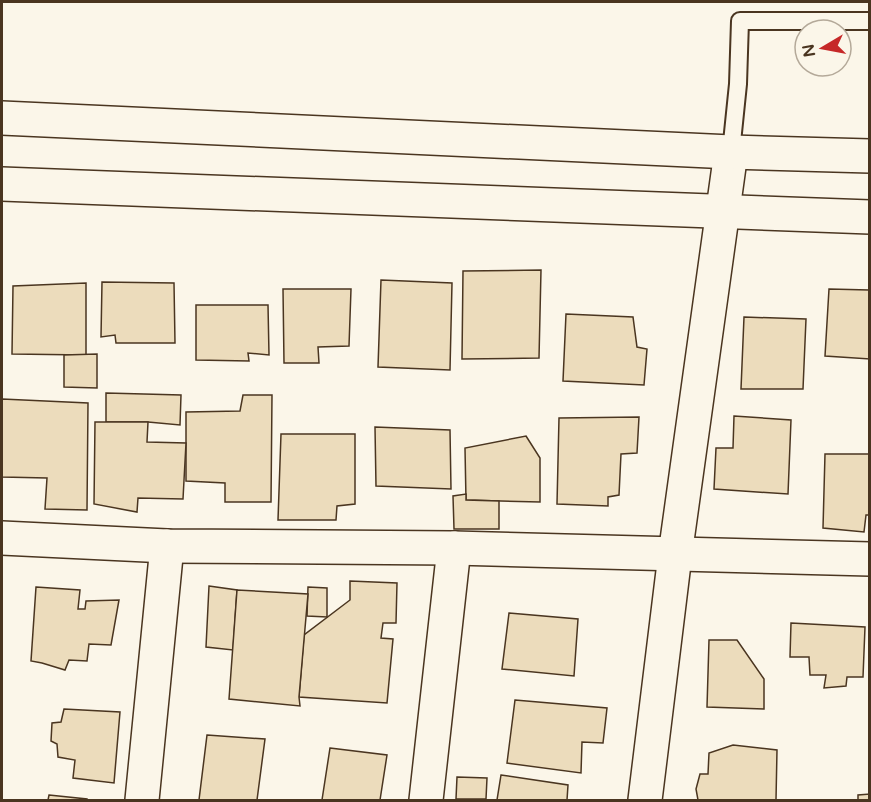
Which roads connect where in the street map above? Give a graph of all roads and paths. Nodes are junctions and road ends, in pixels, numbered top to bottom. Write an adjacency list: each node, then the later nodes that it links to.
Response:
1 (870, 21): 3 (lane)
2 (2, 118): 3 (street)
3 (731, 152): 4 (street); 6 (street)
4 (870, 156)
5 (2, 184): 6 (street)
6 (723, 211): 7 (street); 11 (street)
7 (870, 217)
8 (2, 538): 9 (street)
9 (167, 546): 10 (street); 13 (street)
10 (454, 548): 11 (street); 14 (street)
11 (675, 555): 12 (street); 15 (street)
12 (870, 559)
13 (142, 801)
14 (426, 801)
15 (645, 801)

